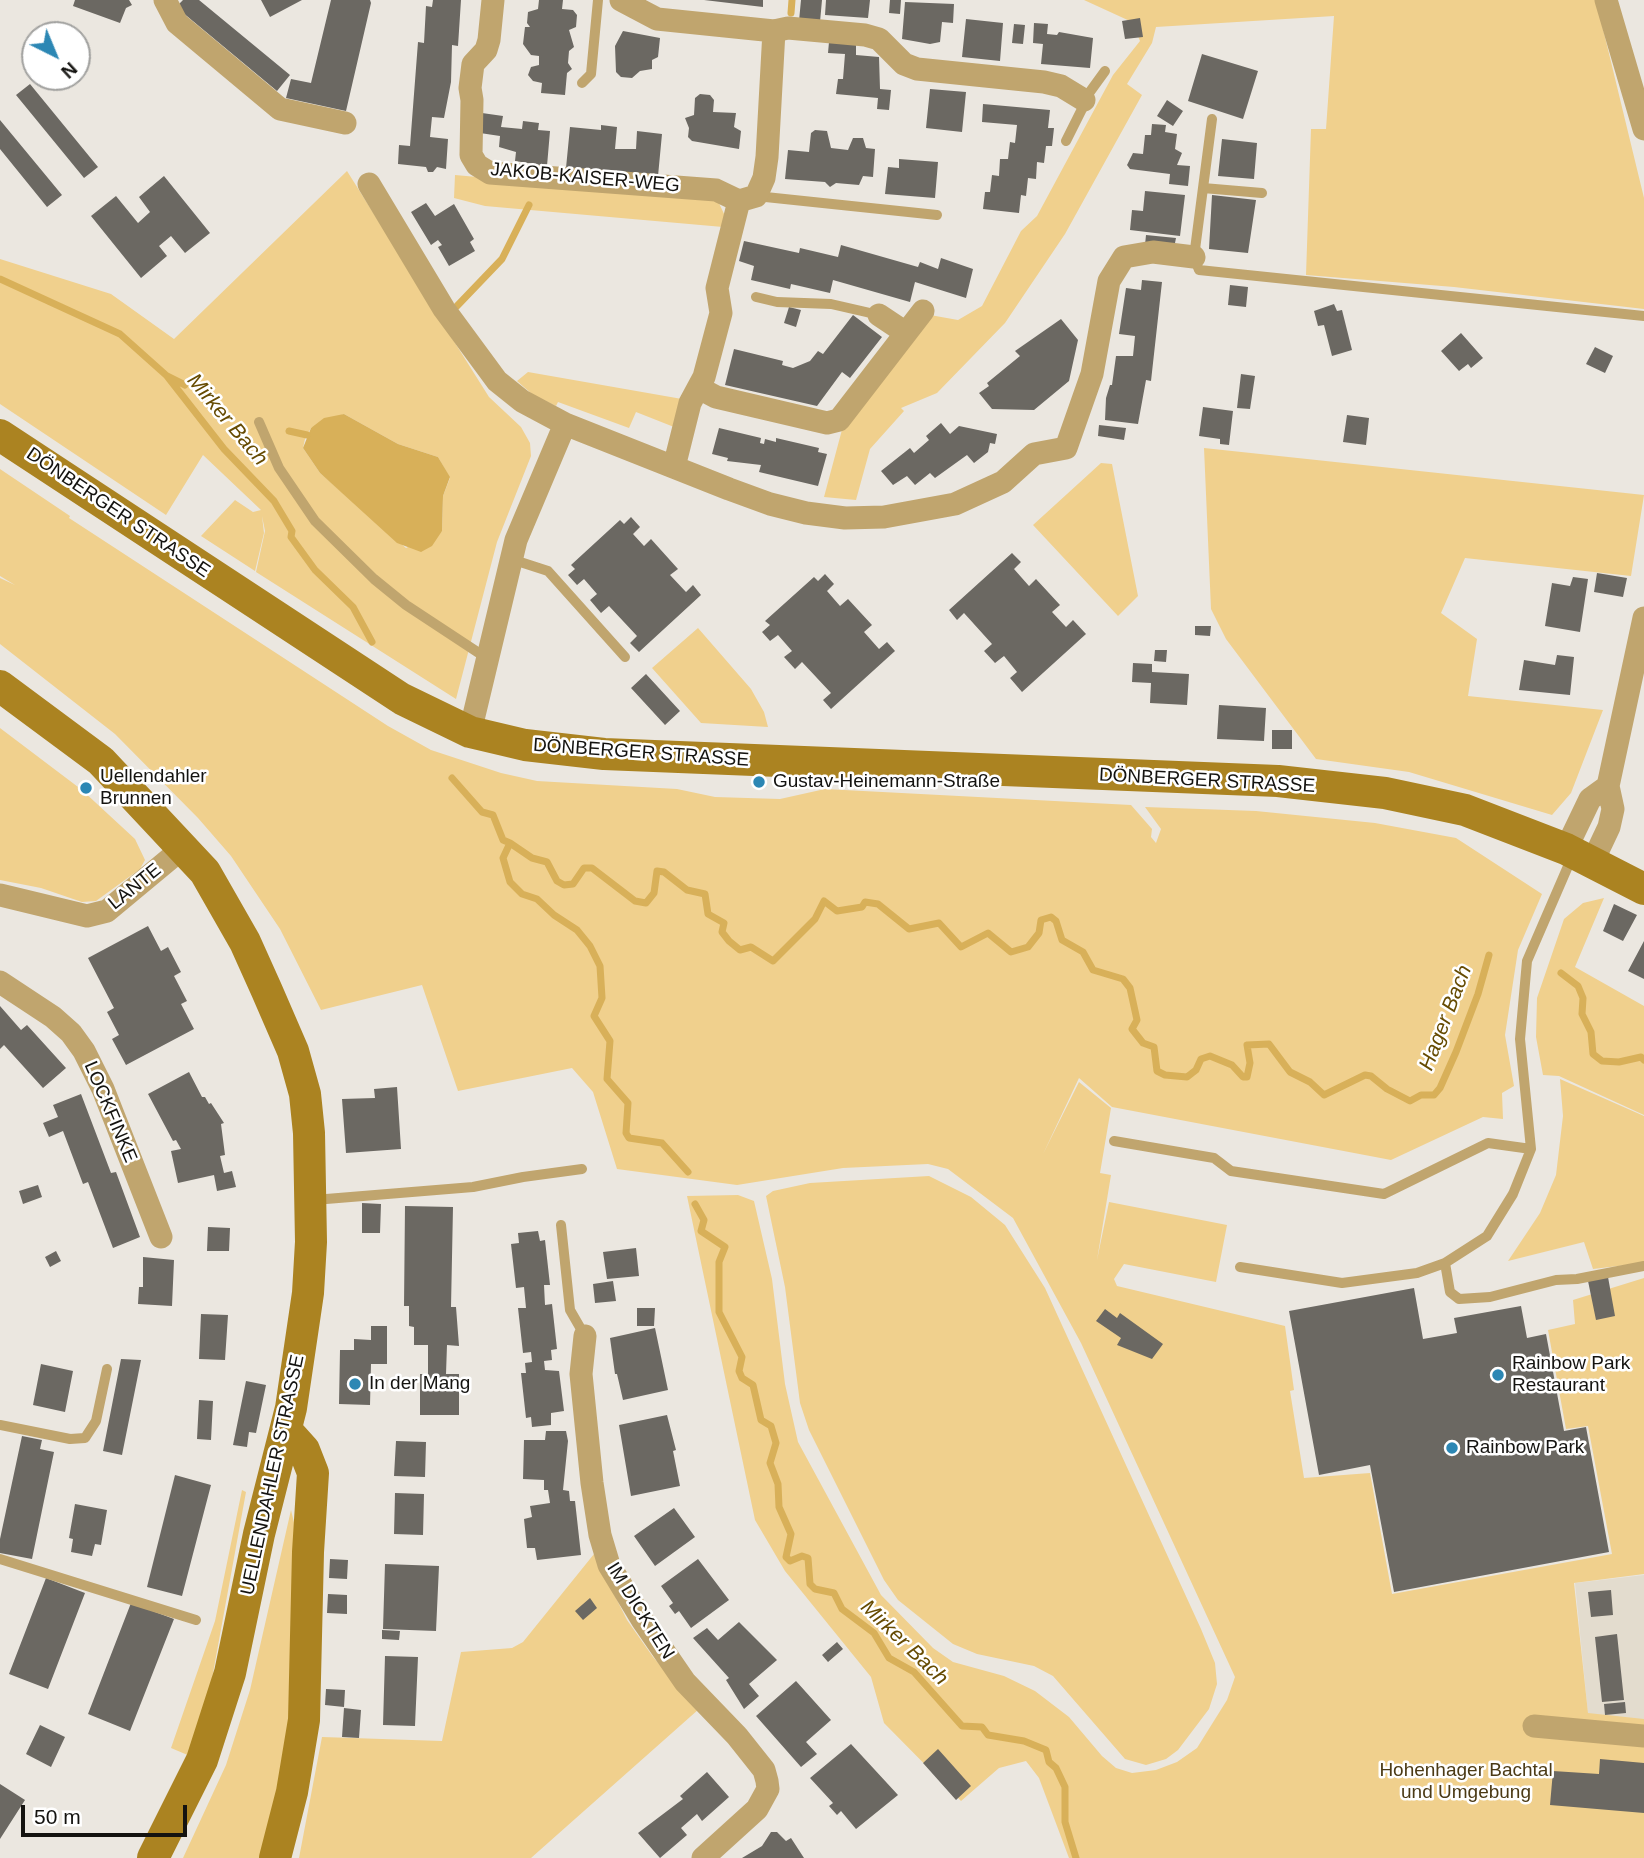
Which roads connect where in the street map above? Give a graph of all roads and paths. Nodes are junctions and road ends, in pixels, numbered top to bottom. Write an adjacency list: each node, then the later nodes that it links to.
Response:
1 (493, 0): 17 (street, JAKOB-KAISER-WEG)
2 (598, 0): 8 (lane)
3 (621, 0): 6 (street)
4 (1606, 0): 12 (street)
5 (165, 10): 11 (street)
6 (774, 32): 9 (street); 17 (street)
7 (1105, 71): 9 (lane)
8 (582, 83)
9 (1084, 100): 13 (lane)
10 (1212, 119): 15 (lane)
11 (345, 123)
12 (1644, 129)
13 (1066, 141)
14 (369, 184): 27 (street)
15 (1203, 188): 16 (lane); 19 (lane)
16 (1262, 193)
17 (748, 198): 18 (lane, JAKOB-KAISER-WEG); 25 (street)
18 (937, 215)
19 (1194, 257): 23 (lane); 29 (street)
20 (756, 297): 22 (lane)
21 (923, 311): 24 (street)
22 (878, 315): 24 (street)
23 (1644, 316)
24 (906, 333): 25 (street)
25 (699, 388): 29 (street)
26 (259, 422): 33 (lane)
27 (565, 424): 29 (street); 30 (street)
28 (0, 435): 35 (main road, DÖNBERGER STRASSE)
29 (674, 467)
30 (511, 559): 32 (lane); 33 (street)
31 (1644, 618): 37 (street)
32 (625, 657)
33 (488, 659): 35 (street)
34 (0, 686): 36 (main road, UELLENDAHLER STRASSE)
35 (470, 732): 37 (main road, DÖNBERGER STRASSE)
36 (184, 847): 39 (street, LANTE); 44 (main road, UELLENDAHLER STRASSE)
37 (1578, 855): 38 (main road, DÖNBERGER STRASSE); 42 (lane)
38 (1644, 890)
39 (0, 895)
40 (0, 982): 46 (street, LOCKFINKE)
41 (1114, 1141): 42 (lane)
42 (1531, 1149): 47 (lane)
43 (582, 1170): 44 (lane)
44 (312, 1200): 53 (main road, UELLENDAHLER STRASSE)
45 (561, 1225): 50 (lane, IM DICKTEN)
46 (160, 1237)
47 (1445, 1263): 48 (lane); 49 (lane)
48 (1644, 1266)
49 (1240, 1267)
50 (585, 1336): 62 (street, IM DICKTEN)
51 (107, 1369): 52 (lane)
52 (0, 1425)
53 (286, 1430): 54 (main road, UELLENDAHLER STRASSE); 55 (main road)
54 (278, 1462): 55 (main road); 60 (main road, UELLENDAHLER STRASSE)
55 (310, 1498): 61 (main road)
56 (0, 1559): 57 (lane)
57 (196, 1620)
58 (1534, 1726): 59 (street)
59 (1644, 1736)
60 (153, 1858)
61 (275, 1858)
62 (703, 1858)

